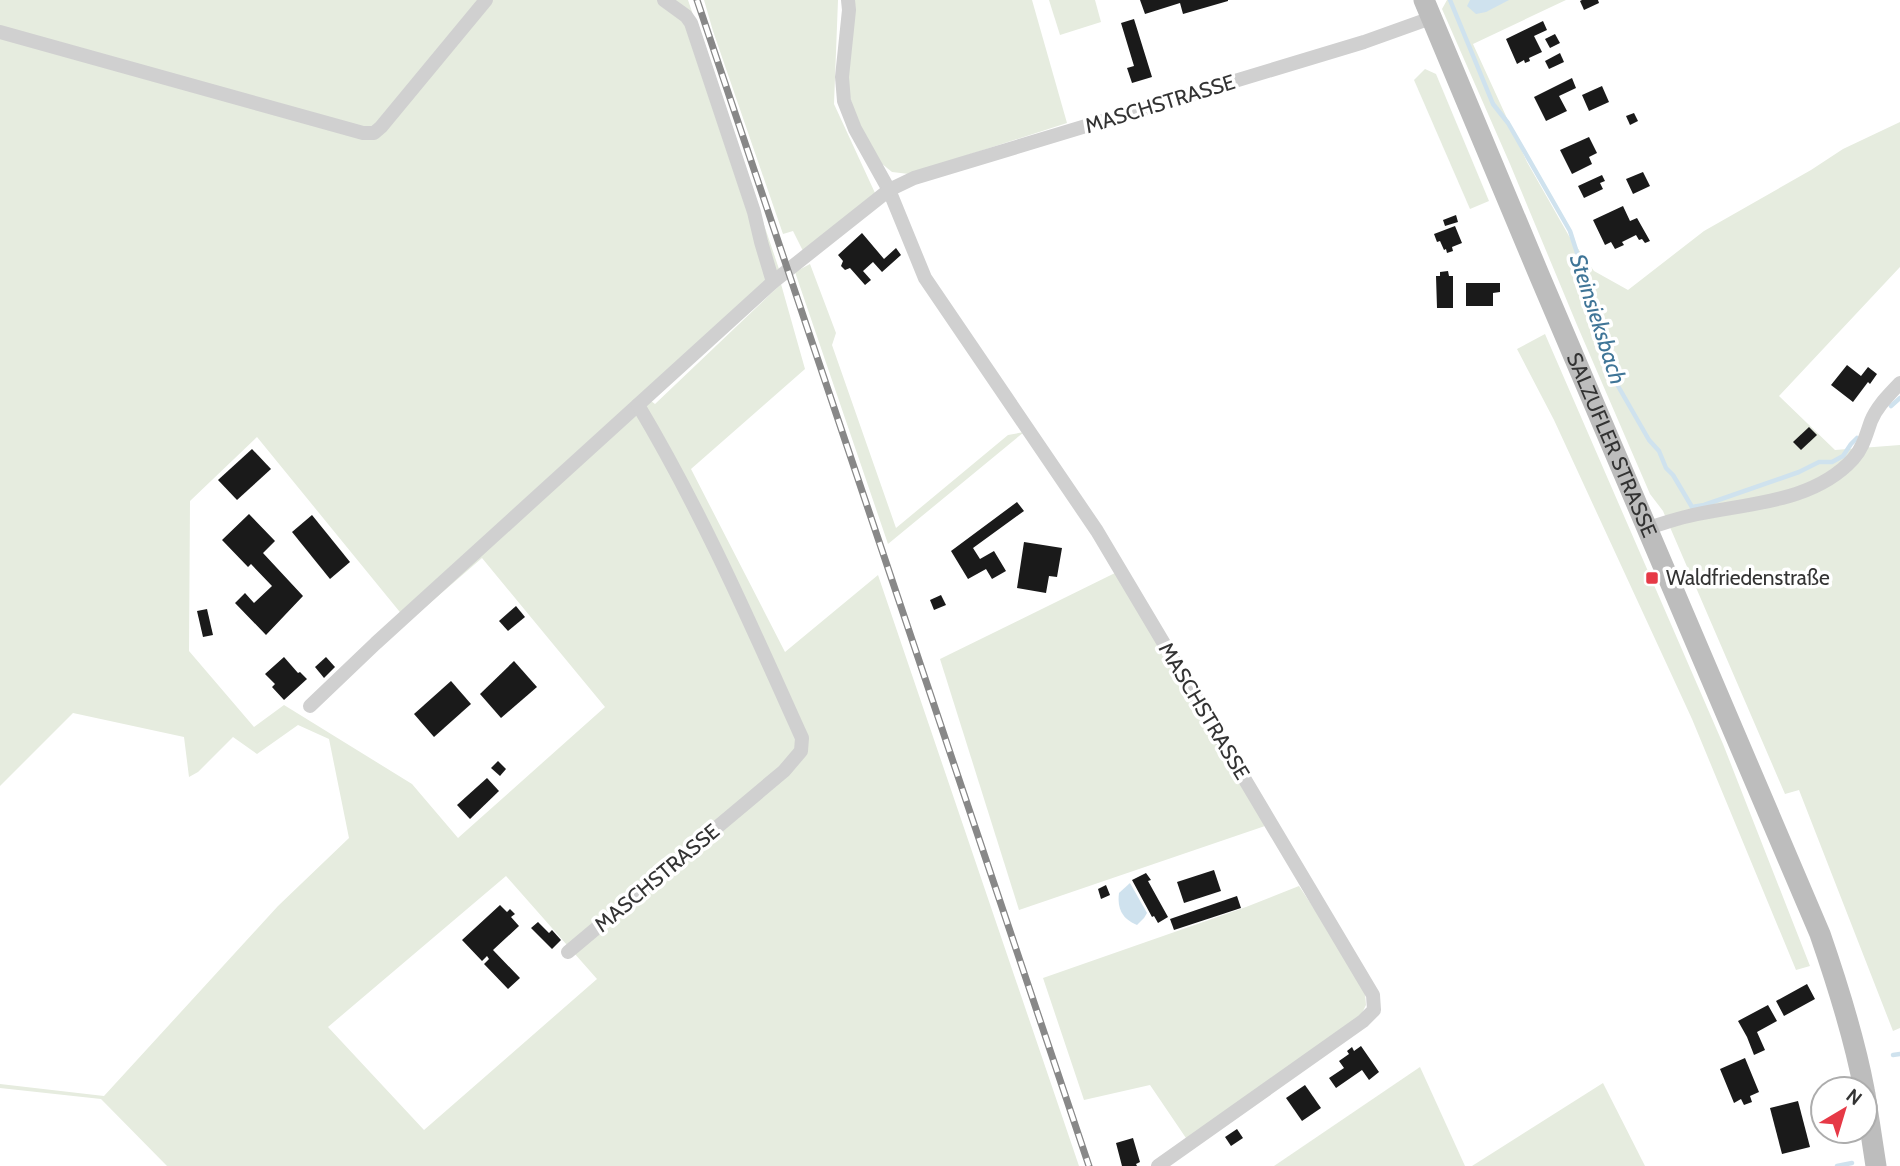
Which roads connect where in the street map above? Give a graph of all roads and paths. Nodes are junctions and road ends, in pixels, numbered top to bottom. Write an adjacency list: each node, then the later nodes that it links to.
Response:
1 (486, 0): 5 (street)
2 (664, 0): 7 (street)
3 (848, 0): 6 (street, MASCHSTRASSE)
4 (1427, 9): 6 (street, MASCHSTRASSE); 10 (main road, SALZUFLER STRASSE)
5 (0, 32)
6 (889, 190): 7 (street, MASCHSTRASSE); 15 (street, MASCHSTRASSE)
7 (774, 282): 9 (street, MASCHSTRASSE)
8 (1900, 383): 10 (street)
9 (638, 405): 11 (street, MASCHSTRASSE); 12 (street, MASCHSTRASSE)
10 (1648, 528): 13 (main road, SALZUFLER STRASSE)
11 (310, 706)
12 (568, 952)
13 (1861, 1075)
14 (1873, 1145): 16 (main road, SALZUFLER STRASSE)
15 (1158, 1166)
16 (1876, 1166)

